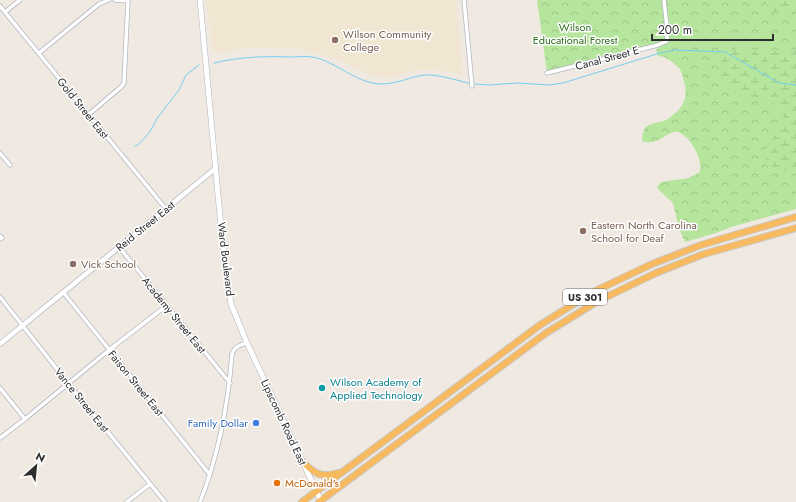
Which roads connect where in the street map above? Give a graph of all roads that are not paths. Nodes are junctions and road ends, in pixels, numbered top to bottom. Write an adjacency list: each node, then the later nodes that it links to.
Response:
1 (20, 0): 9 (street)
2 (109, 0): 10 (street)
3 (115, 0): 7 (street)
4 (200, 0): 16 (main road, Ward Boulevard)
5 (464, 0): 12 (street)
6 (664, 0): 11 (street, Canal Street E)
7 (128, 1): 13 (street)
8 (0, 6): 9 (street, Gold Street East)
9 (5, 12): 10 (street, Gold Street East)
10 (39, 53): 13 (street, Gold Street East)
11 (546, 73)
12 (472, 86)
13 (88, 114): 17 (street, Gold Street East)
14 (0, 153): 15 (street)
15 (10, 165)
16 (216, 168): 17 (street, Reid Street East); 27 (main road, Ward Boulevard)
17 (166, 209): 22 (street, Reid Street East)
18 (796, 217): 36 (highway, US 301)
19 (796, 228): 44 (highway, US 301)
20 (0, 236): 21 (street)
21 (0, 239)
22 (119, 247): 23 (street, Reid Street East); 25 (street, Academy Street East)
23 (63, 292): 26 (street, Reid Street East); 29 (street, Faison Street East)
24 (0, 297): 26 (street, Vance Street East)
25 (166, 306): 29 (street); 31 (street, Academy Street East)
26 (22, 325): 28 (street, Reid Street East); 30 (street, Vance Street East)
27 (247, 343): 31 (street); 35 (main road, Lipscomb Road East)
28 (0, 344)
29 (109, 350): 30 (street); 37 (street, Faison Street East)
30 (68, 383): 33 (street); 38 (street, Vance Street East)
31 (230, 383): 37 (street)
32 (0, 388): 33 (street)
33 (26, 419): 34 (street)
34 (0, 438)
35 (303, 462): 36 (highway); 39 (main road, Lipscomb Road East)
36 (343, 471): 39 (highway, US 301)
37 (210, 475): 42 (street)
38 (150, 484): 40 (street); 41 (street, Vance Street East)
39 (316, 491): 43 (highway, US 301); 44 (main road, Lipscomb Road East)
40 (127, 502)
41 (165, 502)
42 (200, 502)
43 (302, 502)
44 (320, 502)

